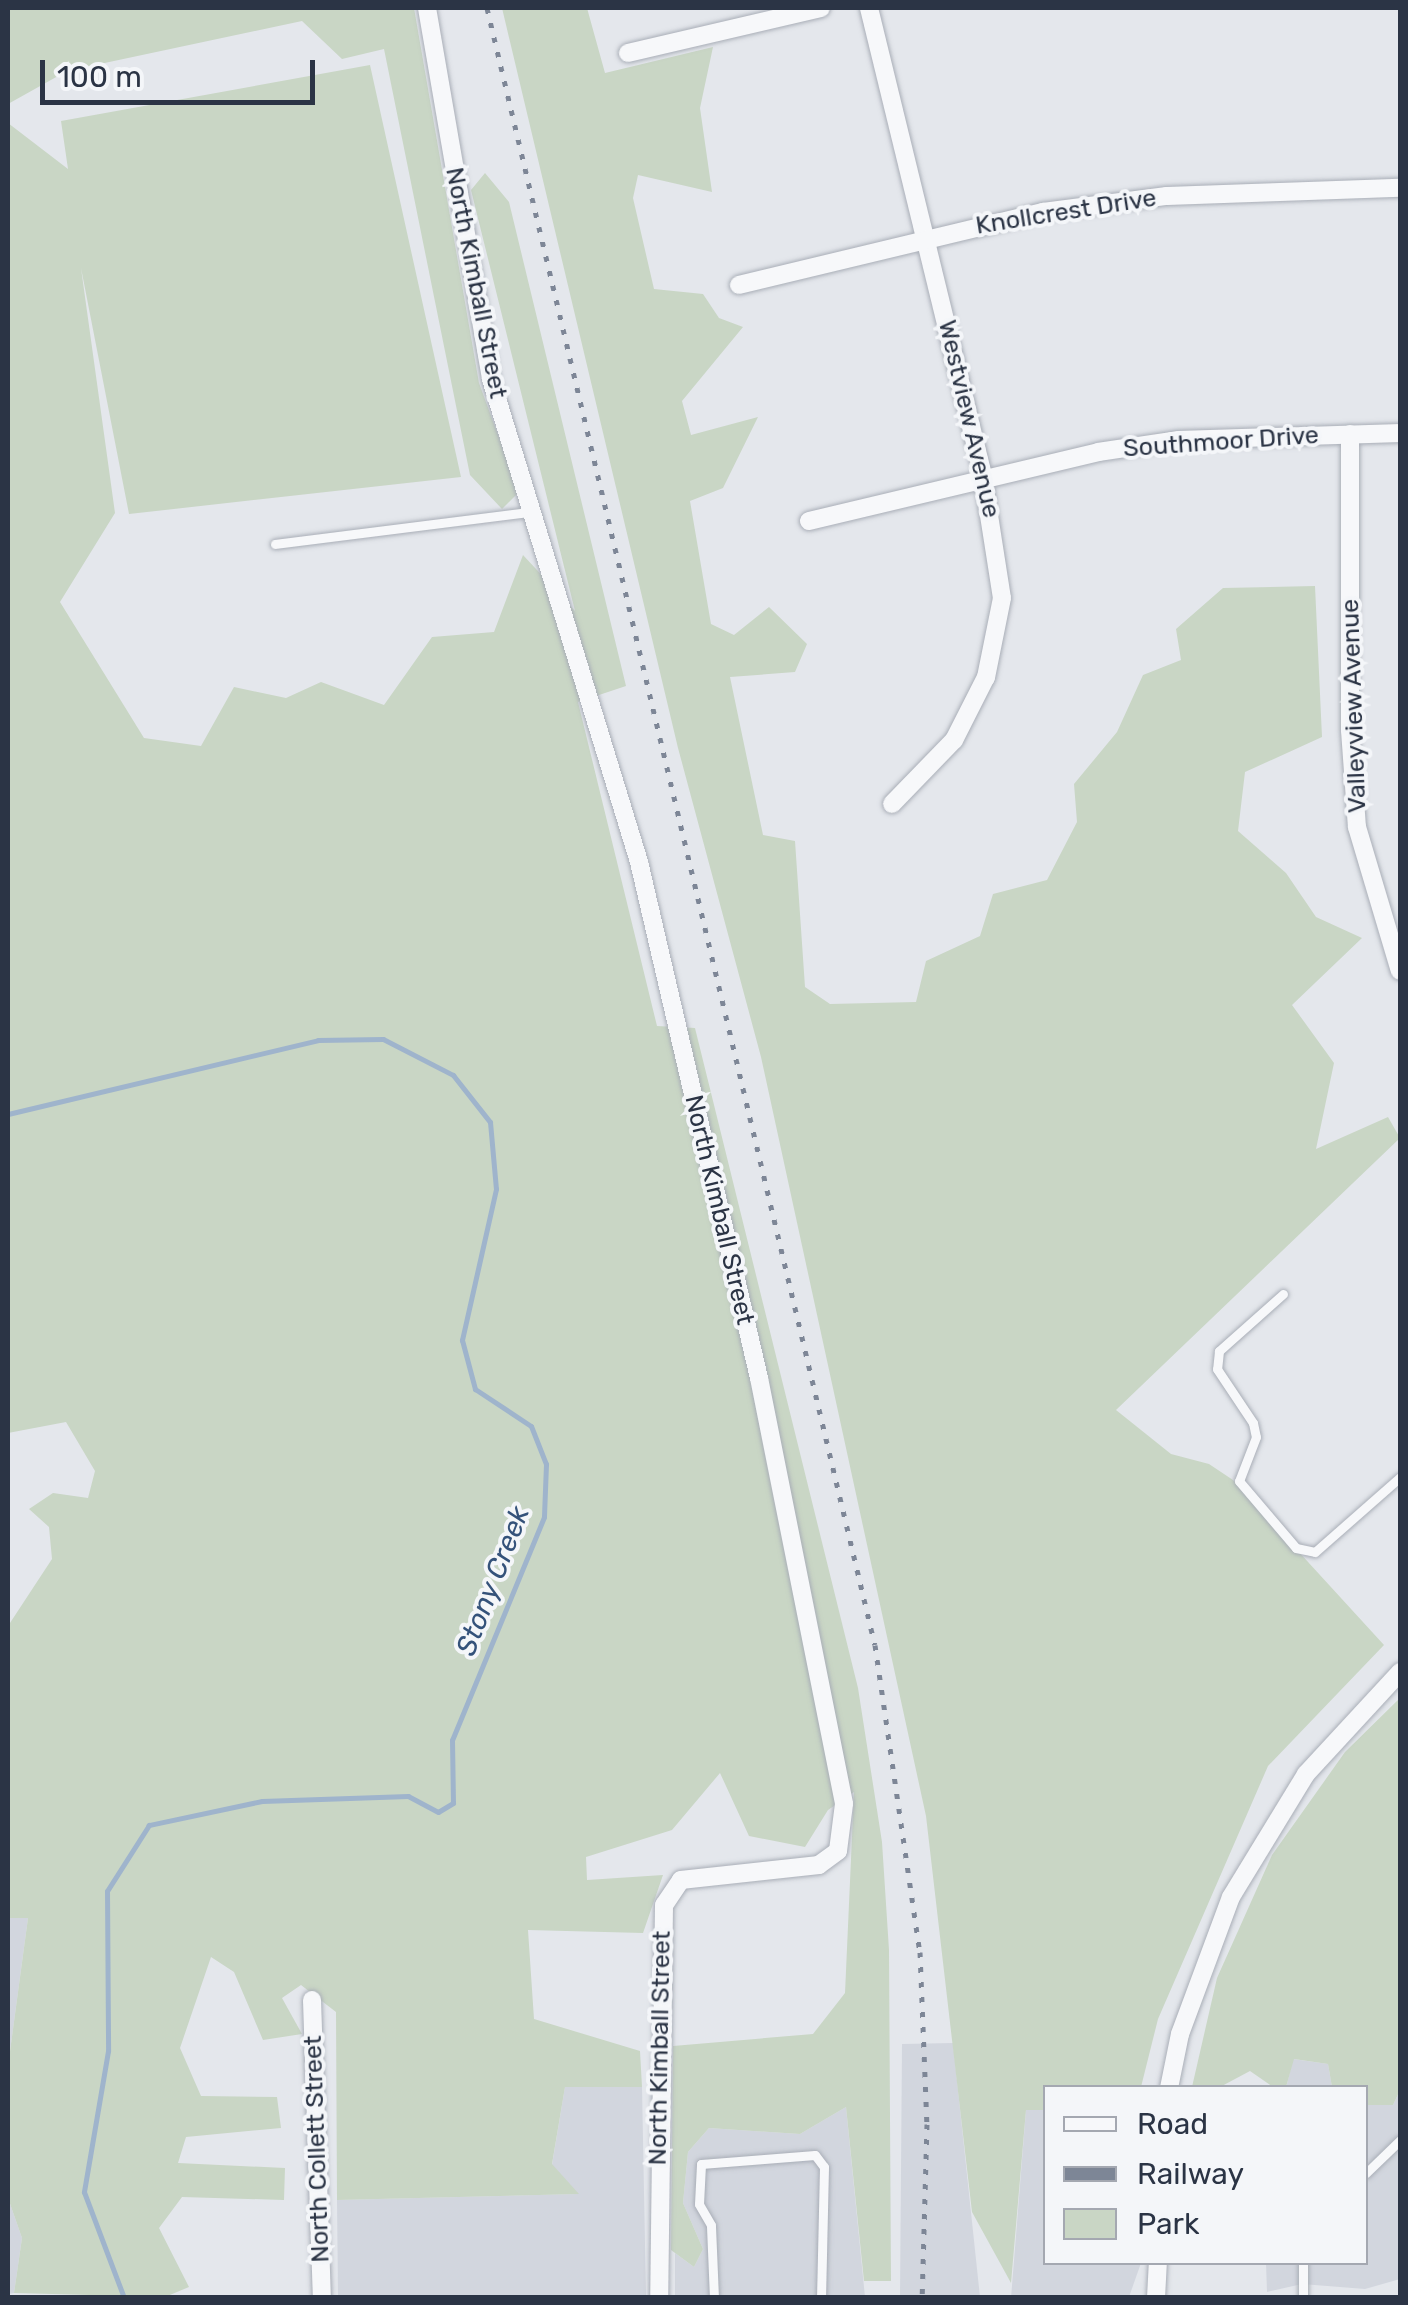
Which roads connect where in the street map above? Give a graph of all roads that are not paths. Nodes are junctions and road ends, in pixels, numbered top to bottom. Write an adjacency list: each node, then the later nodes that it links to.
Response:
1 (428, 8): 11 (street, North Kimball Street)
2 (821, 8): 4 (street)
3 (869, 8): 6 (street, Westview Avenue)
4 (628, 53)
5 (1400, 188): 6 (street, Knollcrest Drive)
6 (926, 238): 7 (street, Knollcrest Drive); 10 (street, Westview Avenue)
7 (739, 285)
8 (1400, 433): 9 (street, Southmoor Drive)
9 (1350, 434): 10 (street, Southmoor Drive); 15 (street, Valleyview Avenue)
10 (983, 478): 12 (street, Southmoor Drive); 14 (street, Westview Avenue)
11 (534, 512): 13 (lane); 26 (street, North Kimball Street)
12 (809, 521)
13 (275, 544)
14 (892, 804)
15 (1400, 971)
16 (1283, 1294): 17 (lane)
17 (1400, 1477)
18 (1400, 1672): 20 (street)
19 (312, 2000): 25 (street, North Collett Street)
20 (1170, 2085)
21 (1400, 2140): 22 (lane)
22 (1368, 2171)
23 (1158, 2265): 29 (street)
24 (1304, 2265): 30 (lane)
25 (322, 2298)
26 (659, 2298)
27 (714, 2298): 28 (lane)
28 (821, 2298)
29 (1156, 2298)
30 (1303, 2298)

